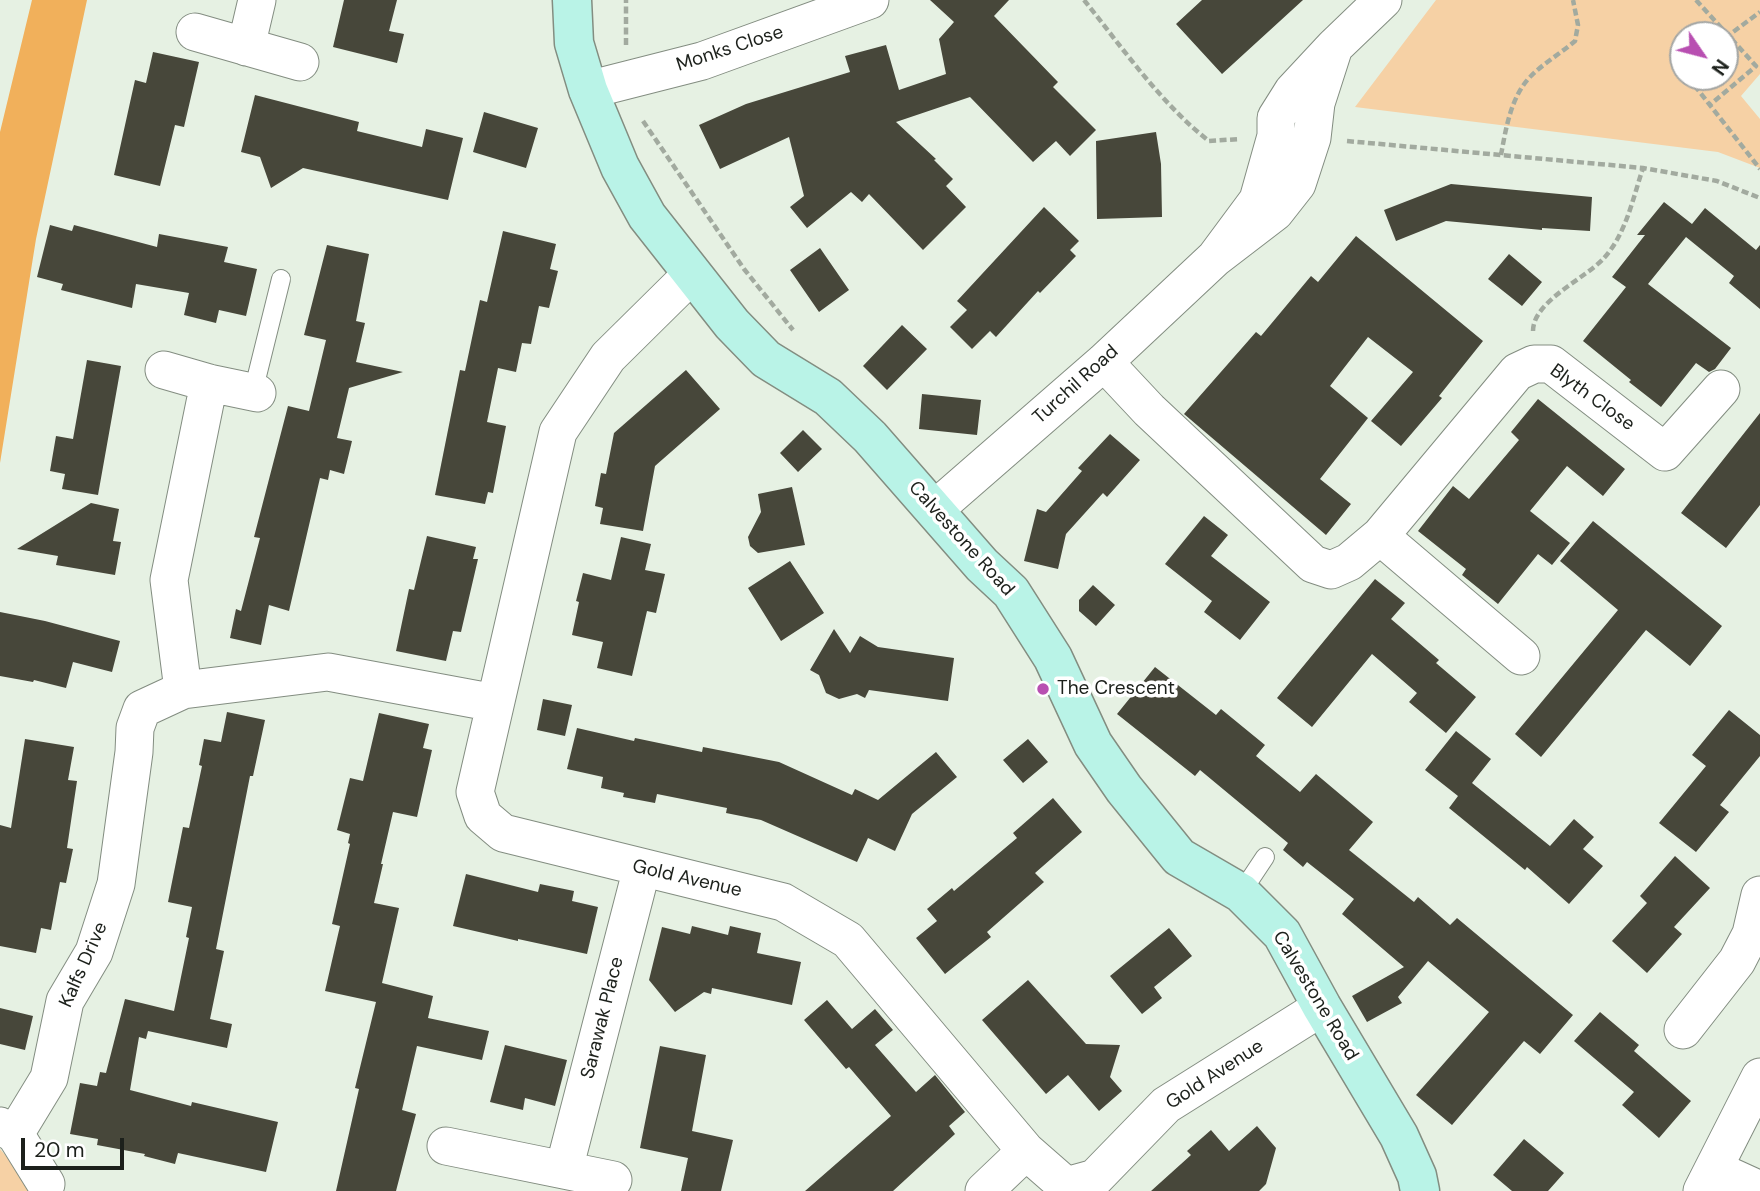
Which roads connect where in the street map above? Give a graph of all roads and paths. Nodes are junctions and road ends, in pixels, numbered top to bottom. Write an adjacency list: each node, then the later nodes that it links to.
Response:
1 (257, 0): 13 (street)
2 (572, 0): 19 (street, Calvestone Road)
3 (626, 0): 16 (path)
4 (870, 0): 19 (street, Monks Close)
5 (1084, 0): 24 (path)
6 (1383, 0): 14 (street, Turchil Road)
7 (1574, 0): 26 (path)
8 (1696, 0): 10 (path)
9 (1760, 12): 11 (path)
10 (1714, 21)
11 (1739, 27)
12 (195, 32): 13 (street)
13 (246, 47): 17 (street)
14 (1334, 47): 24 (street, Turchil Road); 25 (street, Turchil Road)
15 (1739, 48): 18 (path)
16 (625, 51)
17 (300, 62)
18 (1739, 80)
19 (588, 90): 31 (street, Calvestone Road)
20 (1700, 91): 22 (path)
21 (1726, 91): 22 (path)
22 (1711, 104): 28 (path)
23 (642, 119): 33 (path)
24 (1276, 136): 30 (street, Turchil Road)
25 (1312, 138): 26 (path); 30 (street, Turchil Road)
26 (1501, 155): 27 (path)
27 (1643, 168): 29 (path); 34 (path)
28 (1760, 169)
29 (1760, 198)
30 (1215, 258): 35 (street, Turchil Road)
31 (692, 274): 40 (street, Calvestone Road); 44 (street, Gold Avenue)
32 (281, 279): 39 (lane)
33 (799, 338)
34 (1533, 342)
35 (1104, 362): 40 (street, Turchil Road); 41 (street, Blyth Close)
36 (164, 370): 37 (street)
37 (209, 383): 39 (street); 43 (street)
38 (1721, 389): 41 (street, Blyth Close)
39 (255, 393)
40 (934, 510): 47 (street, Calvestone Road)
41 (1380, 536): 42 (street)
42 (1521, 656)
43 (183, 690): 44 (street, Kalfs Drive); 52 (street, Kalfs Drive)
44 (495, 703): 46 (street, Gold Avenue)
45 (1265, 857): 47 (lane)
46 (642, 868): 54 (street, Gold Avenue); 55 (street, Sarawak Place)
47 (1241, 893): 49 (street, Calvestone Road)
48 (1760, 895): 50 (street)
49 (1322, 1007): 54 (street, Gold Avenue); 60 (street, Calvestone Road)
50 (1683, 1030)
51 (1760, 1077): 57 (street)
52 (7, 1130): 58 (street, Kalfs Drive)
53 (446, 1146): 55 (street)
54 (1026, 1151): 59 (street)
55 (564, 1169): 56 (street)
56 (613, 1180)
57 (1708, 1180): 61 (street)
58 (46, 1184)
59 (984, 1191)
60 (1420, 1191)
61 (1760, 1191)

